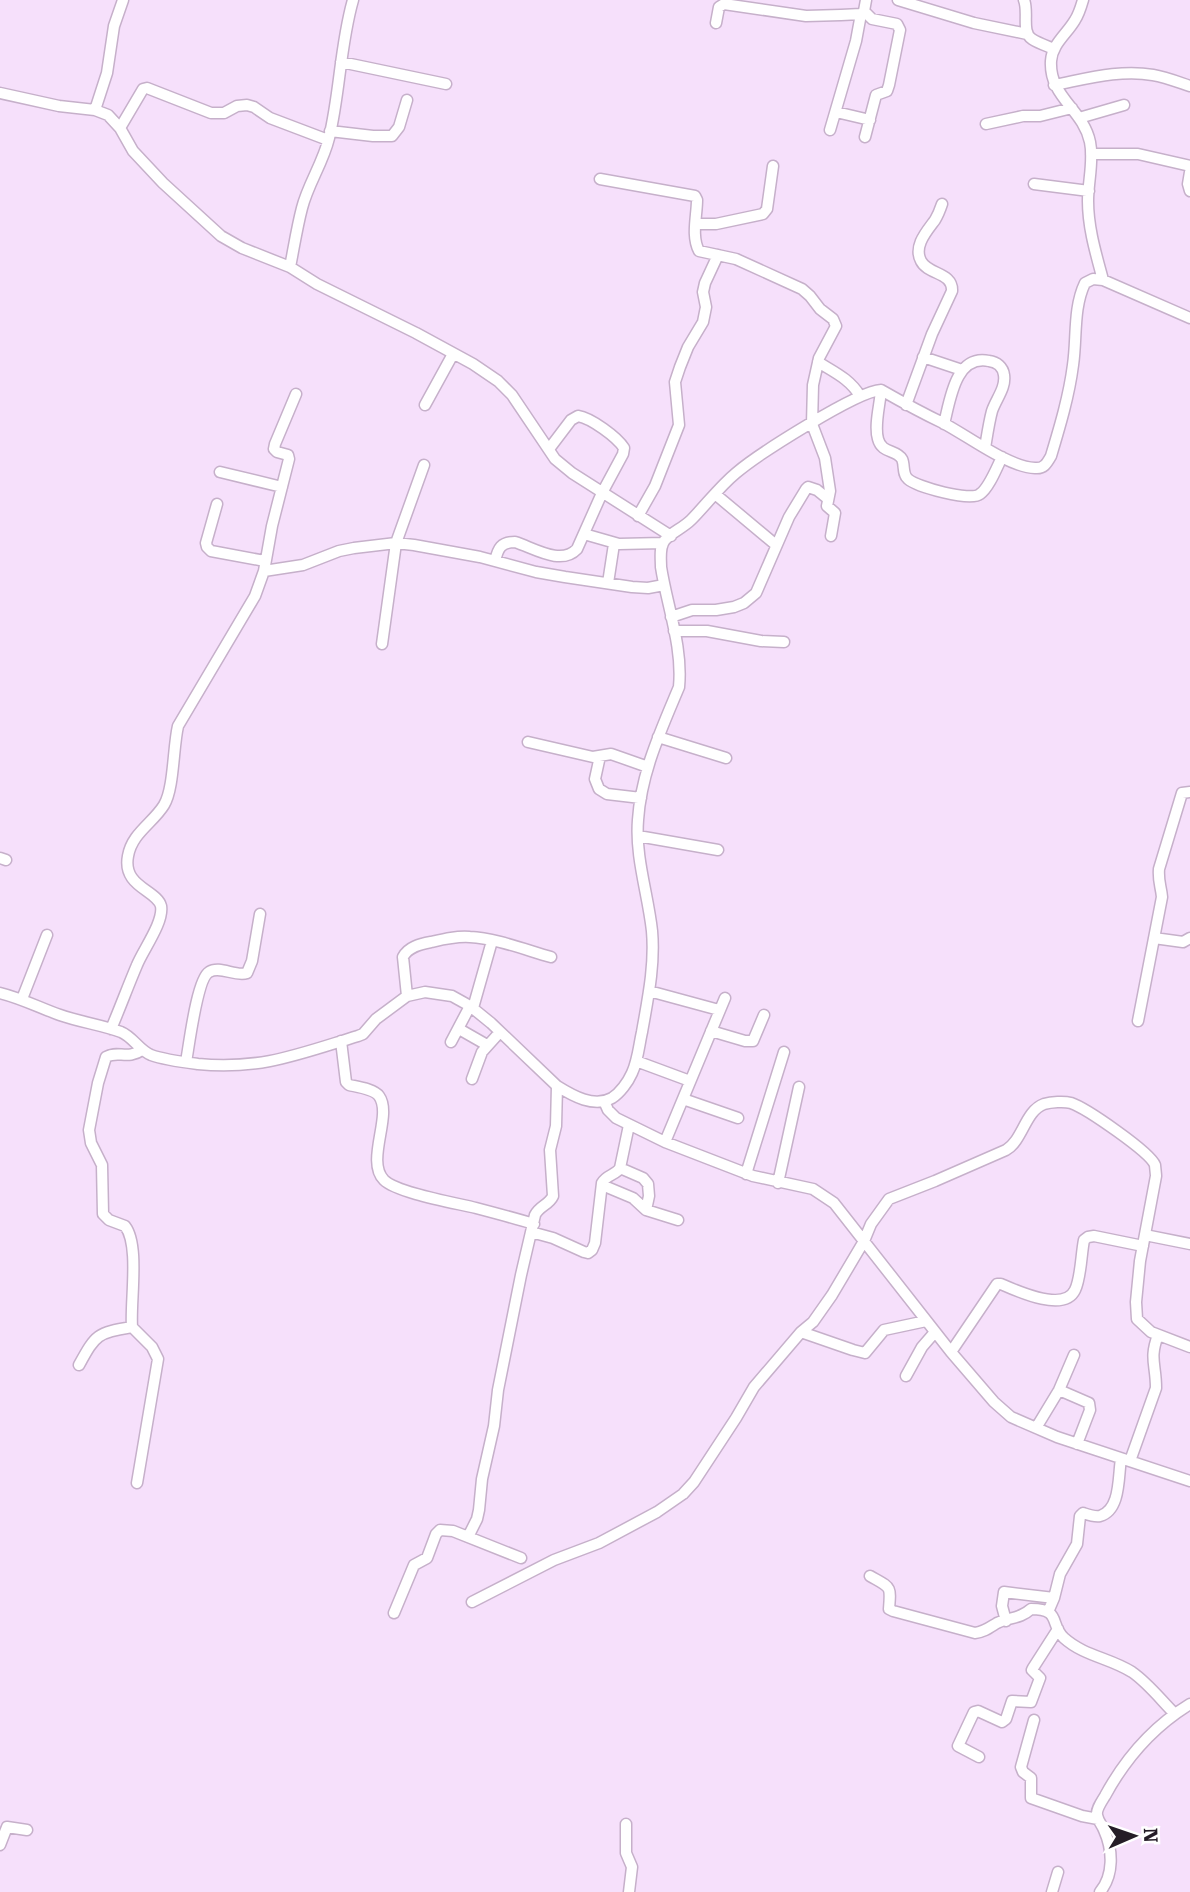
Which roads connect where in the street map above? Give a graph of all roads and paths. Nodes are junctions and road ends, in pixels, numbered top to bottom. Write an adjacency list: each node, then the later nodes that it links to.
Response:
1 (123, 0): 18 (street)
2 (354, 0): 10 (street)
3 (898, 0): 8 (street)
4 (1024, 0): 8 (street)
5 (1083, 0): 9 (street)
6 (864, 8): 7 (street); 19 (street); 21 (street)
7 (716, 23)
8 (1027, 34): 9 (street)
9 (1054, 49): 12 (street)
10 (341, 62): 11 (street); 25 (street)
11 (446, 84)
12 (1054, 85): 13 (street); 17 (street)
13 (1190, 86)
14 (0, 93): 18 (street)
15 (407, 100): 25 (street)
16 (1124, 105): 20 (street)
17 (1072, 108): 20 (street); 22 (street)
18 (95, 110): 23 (street)
19 (836, 112): 21 (street); 24 (street)
20 (1079, 118): 27 (street)
21 (870, 120): 26 (street)
22 (986, 124)
23 (120, 128): 25 (street); 38 (street)
24 (830, 130)
25 (329, 135): 38 (street)
26 (865, 137)
27 (1091, 154): 29 (street); 33 (street)
28 (773, 166): 36 (street)
29 (1190, 166)
30 (1190, 172): 34 (street)
31 (600, 179): 36 (street)
32 (1034, 184): 33 (street)
33 (1088, 191): 39 (street)
34 (1190, 191)
35 (942, 204): 42 (street)
36 (696, 225): 37 (street)
37 (718, 255): 43 (street); 62 (street)
38 (290, 267): 41 (street)
39 (1103, 280): 40 (street); 54 (street)
40 (1190, 318)
41 (453, 354): 48 (street); 53 (street)
42 (923, 357): 44 (street); 49 (street)
43 (818, 362): 47 (street); 50 (street)
44 (962, 370): 51 (street); 52 (street)
45 (881, 390): 47 (street); 49 (street); 54 (street)
46 (296, 394): 57 (street)
47 (860, 396): 50 (street)
48 (425, 405)
49 (906, 405): 51 (street)
50 (812, 424): 59 (street); 60 (street)
51 (944, 424): 52 (street)
52 (985, 448): 54 (street)
53 (549, 449): 58 (street); 58 (street)
54 (1002, 457)
55 (424, 465): 66 (street)
56 (220, 472): 57 (street)
57 (282, 487): 71 (street)
58 (602, 493): 62 (street); 63 (street)
59 (715, 494): 65 (street); 68 (street)
60 (828, 499): 64 (street); 68 (street)
61 (217, 504): 71 (street)
62 (638, 516): 65 (street)
63 (584, 534): 67 (street); 69 (street)
64 (831, 536)
65 (667, 539): 67 (street); 74 (street)
66 (396, 543): 70 (street); 71 (street); 78 (street)
67 (614, 544): 73 (street)
68 (776, 545): 75 (street)
69 (567, 556): 70 (street); 72 (street)
70 (495, 561): 72 (street)
71 (264, 566): 103 (street)
72 (565, 577): 73 (street)
73 (608, 583): 74 (street)
74 (664, 585): 75 (street)
75 (671, 617): 76 (street)
76 (674, 631): 77 (street); 79 (street)
77 (784, 642)
78 (382, 644)
79 (658, 737): 82 (street); 83 (street)
80 (528, 742): 81 (street)
81 (600, 756): 83 (street); 85 (street)
82 (726, 758)
83 (648, 767): 85 (street)
84 (1190, 792): 90 (street)
85 (641, 798): 86 (street)
86 (638, 836): 87 (street); 94 (street)
87 (718, 850)
88 (260, 914): 113 (street)
89 (47, 935): 98 (street)
90 (1154, 938): 91 (street); 102 (street)
91 (1190, 939)
92 (492, 941): 93 (street); 96 (street); 99 (street)
93 (551, 957)
94 (649, 991): 100 (street); 112 (street)
95 (0, 993): 98 (street)
96 (407, 996): 99 (street); 107 (street)
97 (725, 998): 100 (street)
98 (22, 999): 103 (street)
99 (472, 1007): 104 (street); 106 (street)
100 (719, 1010): 105 (street)
101 (764, 1015): 105 (street)
102 (1138, 1021)
103 (111, 1029): 110 (street)
104 (458, 1029): 108 (street); 109 (street)
105 (711, 1031): 115 (street)
106 (500, 1032): 109 (street); 116 (street)
107 (341, 1041): 113 (street); 129 (street)
108 (451, 1042)
109 (487, 1045): 114 (street)
110 (142, 1050): 113 (street); 134 (street)
111 (784, 1052): 124 (street)
112 (636, 1061): 115 (street); 119 (street)
113 (186, 1062)
114 (472, 1079)
115 (690, 1081): 118 (street)
116 (557, 1086): 119 (street); 129 (street)
117 (799, 1087): 125 (street)
118 (683, 1099): 120 (street); 122 (street)
119 (604, 1101): 121 (street)
120 (738, 1118)
121 (629, 1125): 122 (street); 123 (street)
122 (665, 1142): 124 (street)
123 (620, 1168): 126 (street); 127 (street)
124 (746, 1174): 125 (street)
125 (778, 1182): 130 (street)
126 (602, 1185): 127 (street); 129 (street)
127 (646, 1210): 128 (street)
128 (678, 1220)
129 (533, 1228): 149 (street)
130 (860, 1235): 131 (street); 133 (street); 135 (street)
131 (1144, 1240): 132 (street); 137 (street); 139 (street)
132 (1190, 1244)
133 (926, 1321): 135 (street); 136 (street)
134 (132, 1327): 141 (street); 148 (street)
135 (801, 1332): 153 (street)
136 (935, 1332): 139 (street); 142 (street)
137 (1157, 1335): 138 (street); 146 (street)
138 (1190, 1347)
139 (951, 1352): 144 (street)
140 (1074, 1355): 143 (street)
141 (79, 1365)
142 (906, 1376)
143 (1059, 1390): 144 (street); 145 (street)
144 (1036, 1428): 145 (street)
145 (1077, 1444): 146 (street)
146 (1126, 1460): 147 (street); 152 (street)
147 (1190, 1481)
148 (137, 1483)
149 (468, 1537): 150 (street); 155 (street)
150 (521, 1558)
151 (870, 1576): 156 (street)
152 (1054, 1598): 154 (street); 156 (street)
153 (472, 1602)
154 (1048, 1612): 156 (street); 157 (street)
155 (394, 1613)
156 (1006, 1620)
157 (1058, 1629): 159 (street); 161 (street)
158 (1190, 1704): 159 (street)
159 (1175, 1714): 162 (street)
160 (1034, 1720): 162 (street)
161 (979, 1757)
162 (1098, 1819): 169 (street)
163 (626, 1824): 167 (street)
164 (27, 1830): 165 (street)
165 (0, 1845)
166 (1058, 1872): 168 (street)
167 (629, 1892)
168 (1052, 1892)
169 (1100, 1892)

